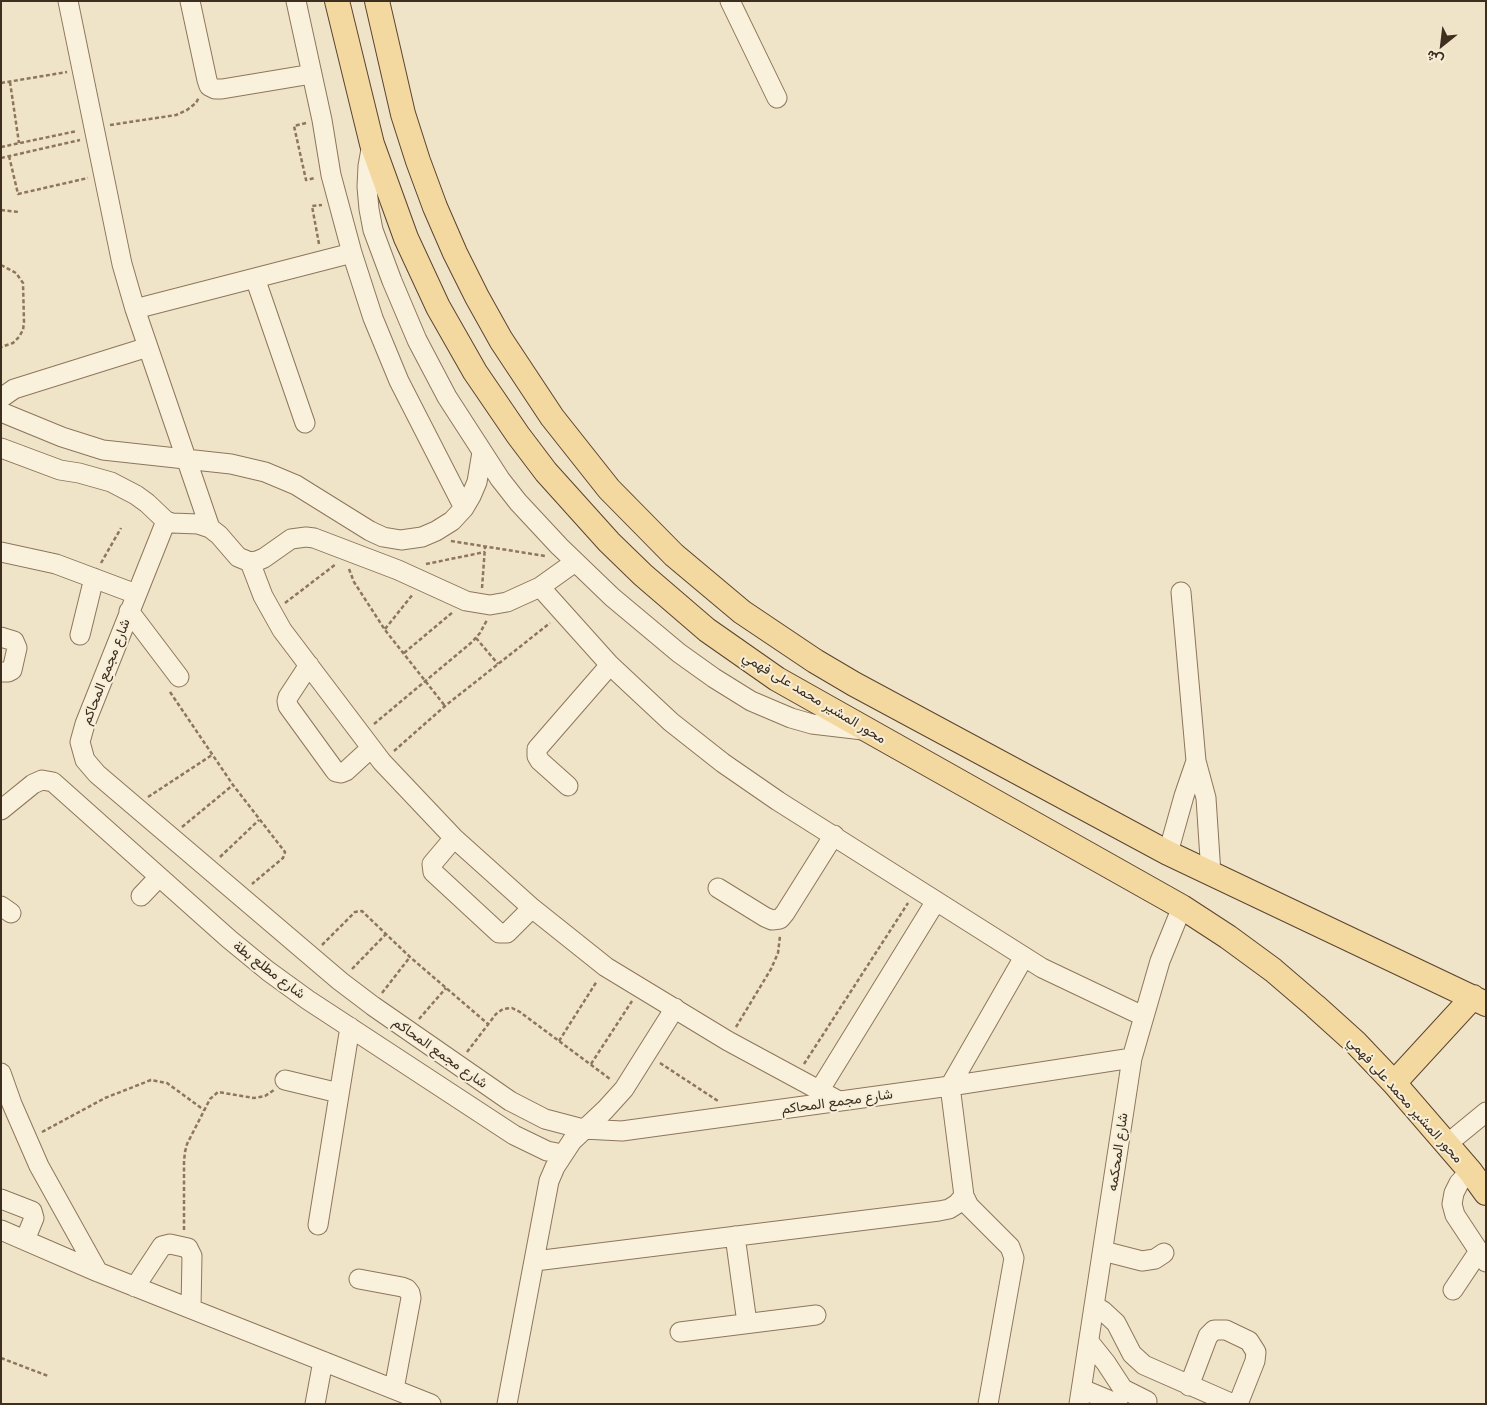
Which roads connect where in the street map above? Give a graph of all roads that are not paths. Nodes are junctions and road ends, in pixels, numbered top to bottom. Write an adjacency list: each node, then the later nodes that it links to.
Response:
1 (68, 1): 12 (street)
2 (190, 1): 7 (street)
3 (296, 1): 7 (street)
4 (337, 1): 9 (main road, محور المشير محمد على فهمي)
5 (377, 1): 48 (main road)
6 (730, 1): 8 (street)
7 (312, 74): 10 (street)
8 (777, 98)
9 (372, 144): 19 (street); 41 (main road, محور المشير محمد على فهمي)
10 (352, 253): 11 (street); 22 (street)
11 (255, 278): 12 (street); 16 (street)
12 (135, 309): 13 (street)
13 (148, 347): 14 (street); 20 (street)
14 (1, 398)
15 (1, 412): 18 (street)
16 (306, 423)
17 (1, 448): 21 (street)
18 (103, 450): 20 (street); 21 (street)
19 (482, 452): 22 (street); 28 (street)
20 (186, 460): 24 (street); 25 (street)
21 (97, 477): 23 (street)
22 (464, 508): 24 (street)
23 (166, 521): 25 (street); 33 (street, شارع مجمع المحاكم)
24 (359, 525): 27 (street)
25 (210, 528): 29 (street)
26 (1, 552): 30 (street)
27 (347, 553): 29 (street); 31 (street)
28 (574, 561): 31 (street); 41 (street)
29 (250, 562): 37 (street)
30 (94, 578): 33 (street); 35 (street)
31 (540, 587): 38 (street)
32 (1181, 592): 43 (street)
33 (136, 594): 34 (street, شارع مجمع المحاكم)
34 (129, 612): 40 (street); 70 (street, شارع مجمع المحاكم)
35 (80, 635)
36 (1, 638): 39 (street)
37 (309, 665): 42 (street); 42 (street)
38 (610, 665): 44 (street); 46 (street)
39 (1, 672)
40 (173, 682)
41 (866, 730): 54 (main road, محور المشير محمد على فهمي)
42 (371, 748): 47 (street)
43 (1196, 761): 48 (street); 49 (street)
44 (568, 786)
45 (1, 810): 50 (street, شارع مطلع بطة)
46 (834, 835): 51 (street); 53 (street)
47 (454, 838): 55 (street); 55 (street)
48 (1168, 853): 49 (main road)
49 (1211, 874): 57 (main road)
50 (159, 877): 52 (street); 60 (street, شارع مطلع بطة)
51 (718, 888)
52 (142, 896)
53 (936, 901): 56 (street); 66 (street)
54 (1182, 907): 59 (street, شارع المحكمه); 64 (main road, محور المشير محمد على فهمي)
55 (532, 908): 58 (street)
56 (1024, 957): 59 (street); 65 (street)
57 (1479, 1001): 64 (main road)
58 (675, 1008): 66 (street); 70 (street)
59 (1143, 1016): 61 (street, شارع المحكمه)
60 (350, 1028): 67 (street); 72 (street, شارع مطلع بطة)
61 (1132, 1058): 65 (street, شارع مجمع المحاكم); 80 (street, شارع المحكمه)
62 (1, 1073): 84 (street)
63 (285, 1080): 67 (street)
64 (1394, 1083): 71 (main road, محور المشير محمد على فهمي)
65 (950, 1086): 68 (street, شارع مجمع المحاكم); 74 (street)
66 (819, 1090): 68 (street)
67 (339, 1093): 76 (street)
68 (839, 1101): 70 (street, شارع مجمع المحاكم)
69 (1486, 1112): 71 (street)
70 (583, 1129): 72 (street)
71 (1447, 1144): 73 (main road, محور المشير محمد على فهمي)
72 (562, 1154): 83 (street)
73 (1480, 1179): 82 (street)
74 (964, 1196): 78 (street); 102 (street)
75 (1, 1198): 79 (street)
76 (318, 1225)
77 (1, 1230): 79 (street)
78 (735, 1236): 83 (street); 91 (street)
79 (25, 1240): 84 (street)
80 (1103, 1250): 81 (street); 88 (street, شارع المحكمه)
81 (1164, 1252)
82 (1482, 1256): 87 (street)
83 (535, 1261): 101 (street)
84 (98, 1272): 86 (street)
85 (359, 1279): 96 (street)
86 (136, 1286): 89 (street); 89 (street)
87 (1453, 1290)
88 (1095, 1306): 93 (street, شارع المحكمه); 95 (street)
89 (191, 1308): 94 (street)
90 (816, 1315): 91 (street)
91 (747, 1323): 92 (street)
92 (680, 1332)
93 (1090, 1342): 97 (street, شارع المحكمه); 98 (street)
94 (323, 1361): 96 (street); 99 (street)
95 (1189, 1386): 104 (street); 105 (street)
96 (394, 1389): 100 (street)
97 (1082, 1399): 103 (street)
98 (1147, 1401)
99 (316, 1404)
100 (431, 1404)
101 (507, 1404)
102 (988, 1404)
103 (1118, 1404)
104 (1233, 1404)
105 (1238, 1404)

